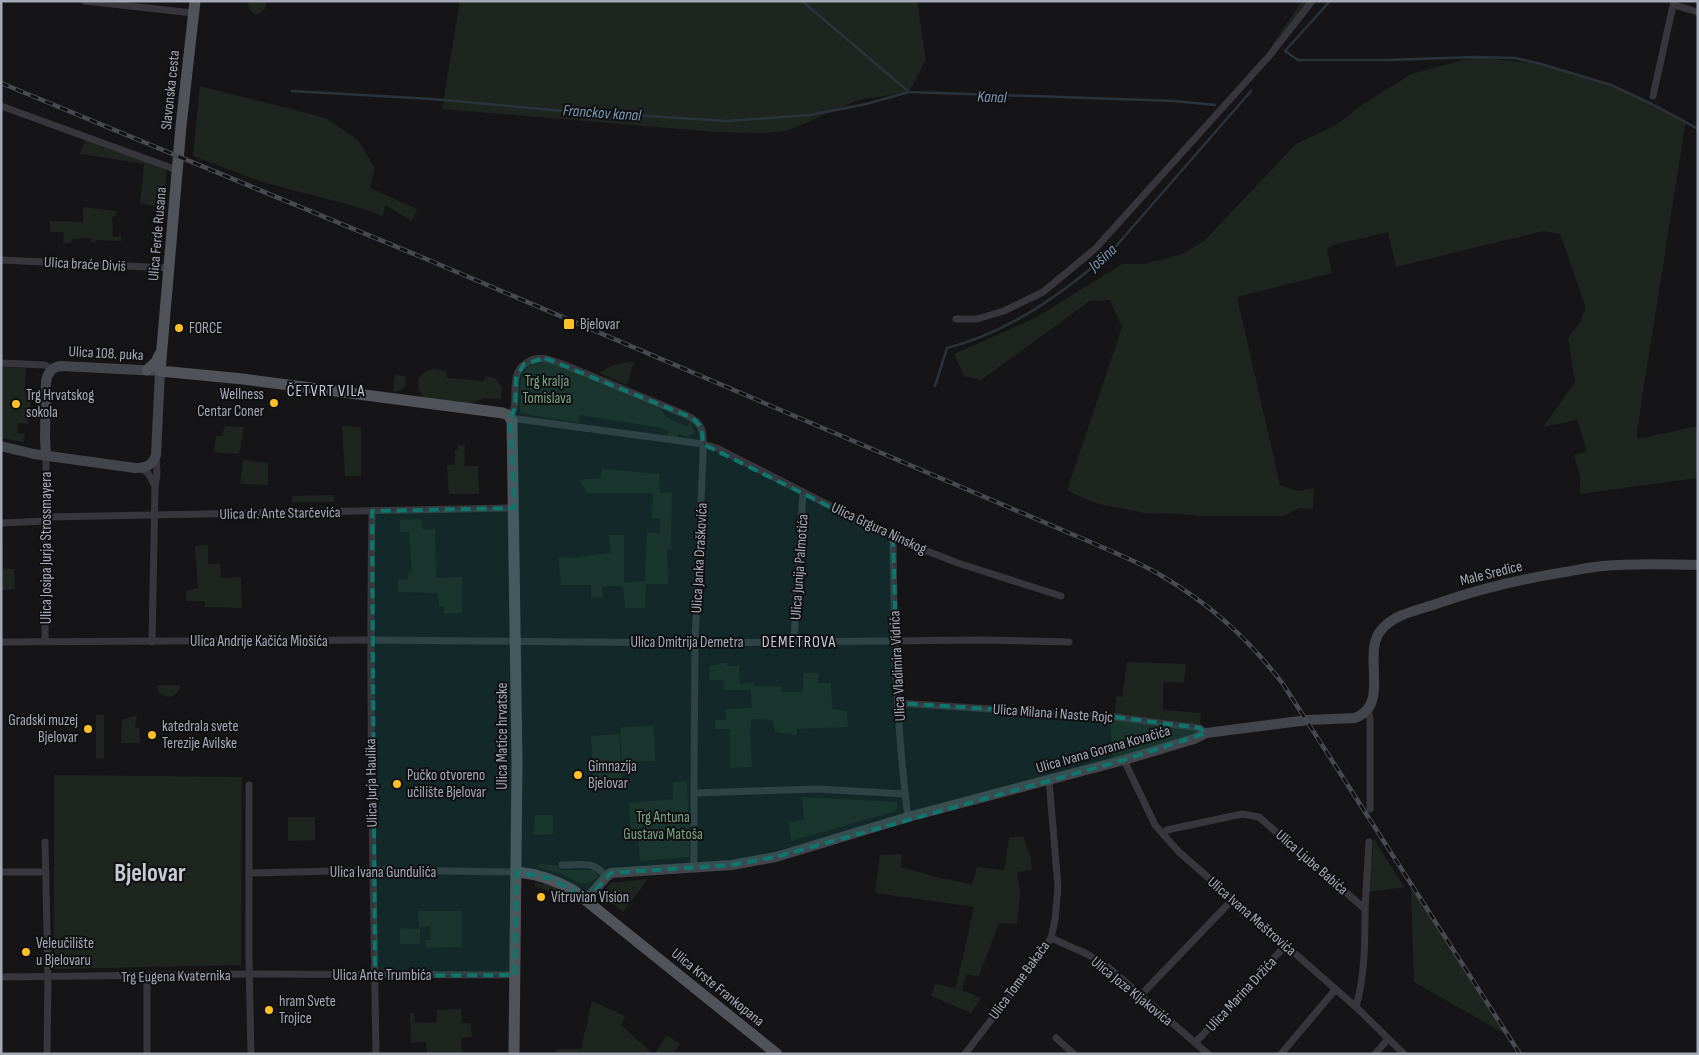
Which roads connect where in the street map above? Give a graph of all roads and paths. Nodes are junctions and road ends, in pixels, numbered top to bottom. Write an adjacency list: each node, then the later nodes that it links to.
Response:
1 (85, 1): 4 (street, Slavonska cesta)
2 (1312, 1): 11 (street)
3 (1674, 3): 5 (street); 6 (street)
4 (194, 7): 8 (main road, Slavonska cesta)
5 (1698, 12)
6 (1653, 96)
7 (1, 106): 8 (street, Ulica Ferde Rusana)
8 (177, 170): 10 (main road, Ulica Ferde Rusana)
9 (1, 260): 10 (street, Ulica braće Diviš)
10 (168, 268): 12 (main road, Ulica Ferde Rusana)
11 (956, 319)
12 (161, 350): 15 (main road); 16 (main road, Ulica Ferde Rusana)
13 (1, 363): 14 (street)
14 (52, 370): 15 (street, Ulica 108. puka); 18 (street)
15 (147, 370): 16 (street, Ulica 108. puka)
16 (160, 371): 17 (main road); 23 (street, Ulica Ferde Rusana)
17 (510, 418): 19 (street); 19 (street); 27 (main road, Ulica Matice hrvatske)
18 (45, 437): 21 (street); 22 (street)
19 (703, 444): 26 (street, Ulica Grgura Ninskog); 41 (street, Ulica Janka Draškovića)
20 (1, 446): 21 (street)
21 (24, 450): 22 (street)
22 (46, 455): 24 (street); 30 (street, Ulica Josipa Jurja Strossmayera)
23 (156, 455): 24 (street); 25 (street, Ulica Ferde Rusana)
24 (139, 468): 25 (street)
25 (155, 486): 29 (street, Ulica Ferde Rusana)
26 (803, 492): 32 (street, Ulica Grgura Ninskog); 42 (street, Ulica Junija Palmotića)
27 (514, 508): 28 (street, Ulica dr. Ante Starčevića); 38 (main road, Ulica Matice hrvatske)
28 (372, 511): 29 (street, Ulica dr. Ante Starčevića); 35 (street, Ulica Jurja Haulika)
29 (154, 516): 30 (street, Ulica dr. Ante Starčevića); 40 (street, Ulica Ferde Rusana)
30 (46, 519): 31 (street, Ulica dr. Ante Starčevića); 37 (street, Ulica Josipa Jurja Strossmayera)
31 (1, 523)
32 (893, 538): 34 (street, Ulica Grgura Ninskog); 36 (street, Ulica Vladimira Vidrića)
33 (1698, 565): 45 (street, Male Sredice)
34 (1061, 596)
35 (370, 640): 38 (street, Ulica Andrije Kačića Miošića); 40 (street, Ulica Andrije Kačića Miošića); 59 (street, Ulica Jurja Haulika)
36 (894, 640): 42 (street, Ulica Dmitrija Demetra); 43 (street, Ulica Dmitrija Demetra); 44 (street, Ulica Vladimira Vidrića)
37 (45, 641): 39 (street, Ulica Andrije Kačića Miošića); 40 (street, Ulica Andrije Kačića Miošića)
38 (516, 641): 41 (street, Ulica Dmitrija Demetra); 62 (main road, Ulica Matice hrvatske)
39 (1, 642)
40 (152, 642)
41 (695, 642): 42 (street, Ulica Dmitrija Demetra); 50 (street, Ulica Janka Draškovića)
42 (794, 642)
43 (1069, 642)
44 (898, 703): 46 (street, Ulica Milana i Naste Rojc); 51 (street, Ulica Vladimira Vidrića)
45 (1368, 709): 46 (street, Ulica Ivana Gorana Kovačića); 52 (street, Male Sredice)
46 (1206, 733): 47 (street, Ulica Ivana Gorana Kovačića)
47 (1124, 760): 48 (street, Ulica Ivana Gorana Kovačića); 54 (street, Ulica Ivana Meštrovića)
48 (1049, 780): 53 (street, Ulica Ivana Gorana Kovačića); 68 (street, Ulica Tome Bakača)
49 (249, 785): 63 (street, Trg Eugena Kvaternika)
50 (694, 792): 51 (street); 58 (street)
51 (905, 794): 53 (street)
52 (1370, 809)
53 (908, 817): 58 (street)
54 (1163, 834): 65 (street, Ulica Ivana Meštrovića); 67 (street, Ulica Ljube Babića)
55 (45, 842): 61 (street)
56 (1369, 842): 67 (street)
57 (562, 865): 64 (street)
58 (694, 869): 64 (street)
59 (373, 870): 62 (street, Ulica Ivana Gundulića); 63 (street, Ulica Ivana Gundulića); 74 (street, Ulica Jurja Haulika)
60 (1, 872): 61 (street)
61 (46, 872): 72 (street)
62 (517, 872): 66 (main road, Ulica Krste Frankopana); 71 (main road, Ulica Matice hrvatske)
63 (249, 873): 70 (street, Trg Eugena Kvaternika)
64 (606, 877): 66 (street)
65 (1233, 899): 69 (street, Ulica Ivana Meštrovića); 77 (street)
66 (586, 900): 87 (main road, Ulica Krste Frankopana)
67 (1365, 909): 78 (street)
68 (1050, 938): 77 (street, Ulica Joze Kljakovića); 88 (street, Ulica Tome Bakača)
69 (1286, 945): 76 (street, Ulica Ivana Meštrovića); 81 (street, Ulica Marina Držića)
70 (249, 974): 73 (street, Trg Eugena Kvaternika); 74 (street, Ulica Ante Trumbića); 84 (street)
71 (515, 975): 74 (street, Ulica Ante Trumbića); 86 (main road, Ulica Matice hrvatske)
72 (48, 976): 73 (street, Trg Eugena Kvaternika); 75 (street, Trg Eugena Kvaternika); 82 (street)
73 (147, 976): 83 (street)
74 (374, 976): 85 (street, Ulica Jurja Haulika)
75 (1, 977)
76 (1335, 990): 78 (street, Ulica Ivana Meštrovića); 91 (street)
77 (1140, 996): 81 (street, Ulica Joze Kljakovića)
78 (1356, 1007): 80 (street, Ulica Ivana Meštrovića)
79 (1056, 1038): 89 (street)
80 (1388, 1039): 92 (street); 93 (street, Ulica Ivana Meštrovića)
81 (1196, 1043): 90 (street, Ulica Joze Kljakovića)
82 (47, 1054)
83 (147, 1054)
84 (251, 1054)
85 (376, 1054)
86 (514, 1054)
87 (777, 1054)
88 (965, 1054)
89 (1074, 1054)
90 (1208, 1054)
91 (1281, 1054)
92 (1375, 1054)
93 (1404, 1054)

